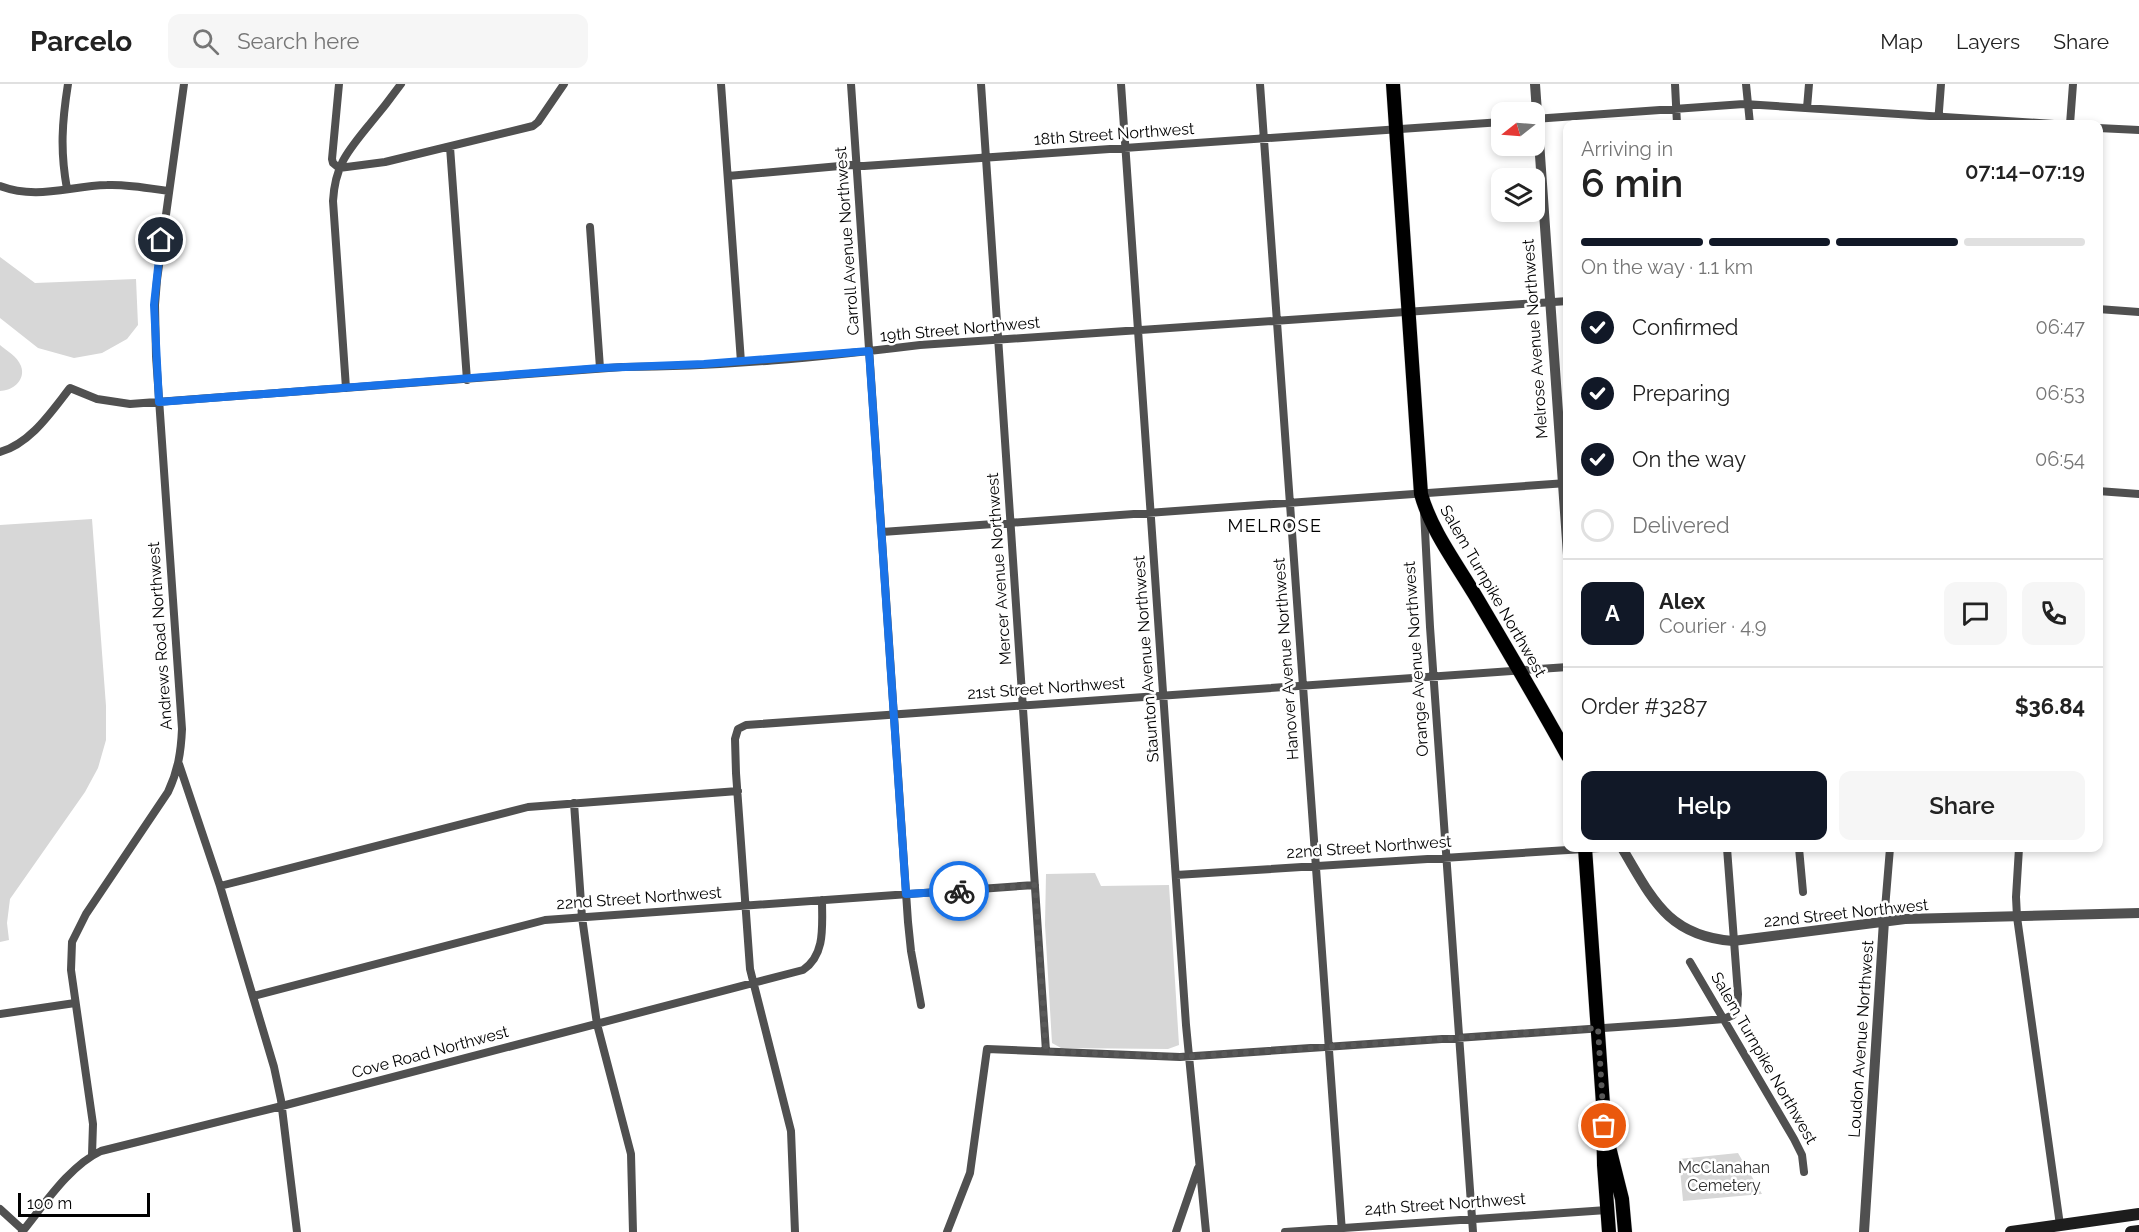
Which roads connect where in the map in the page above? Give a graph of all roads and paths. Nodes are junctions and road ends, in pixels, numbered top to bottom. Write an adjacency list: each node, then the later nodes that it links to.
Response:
1 (68, 84): 41 (street)
2 (184, 84): 42 (street, Andrews Road Northwest)
3 (339, 84): 38 (street)
4 (401, 84): 38 (street)
5 (564, 84): 33 (street)
6 (720, 84): 39 (street)
7 (851, 84): 37 (street, Carroll Avenue Northwest)
8 (981, 84): 36 (street, Mercer Avenue Northwest)
9 (1120, 84): 34 (street, Staunton Avenue Northwest)
10 (1260, 84): 32 (street, Hanover Avenue Northwest)
11 (1393, 84): 30 (main road, Orange Avenue Northwest)
12 (1535, 84): 18 (street, Melrose Avenue Northwest)
13 (1675, 84): 21 (street)
14 (1746, 84): 19 (street)
15 (1809, 84): 20 (street)
16 (1941, 84): 26 (street)
17 (2073, 84): 27 (street)
18 (1536, 102)
19 (1748, 104): 20 (street); 21 (street); 24 (street)
20 (1807, 108): 25 (street)
21 (1676, 109): 22 (street); 23 (street)
22 (1545, 118)
23 (1677, 120)
24 (1750, 120)
25 (1928, 120)
26 (1938, 120)
27 (2070, 120)
28 (1491, 123): 30 (street, 18th Street Northwest)
29 (2103, 128): 31 (street)
30 (1396, 129): 32 (street, 18th Street Northwest); 47 (main road, Orange Avenue Northwest)
31 (2139, 130)
32 (1265, 138): 34 (street, 18th Street Northwest); 49 (street, Hanover Avenue Northwest)
33 (450, 147): 38 (street); 55 (street)
34 (1125, 148): 36 (street, 18th Street Northwest); 50 (street, Staunton Avenue Northwest)
35 (1539, 156): 45 (street, Melrose Avenue Northwest)
36 (986, 157): 37 (street, 18th Street Northwest); 51 (street, Mercer Avenue Northwest)
37 (856, 165): 39 (street, 18th Street Northwest); 52 (street, Carroll Avenue Northwest)
38 (339, 168): 56 (street)
39 (728, 176): 53 (street)
40 (0, 186): 41 (street)
41 (67, 189): 42 (street)
42 (168, 191): 57 (street, Andrews Road Northwest)
43 (590, 227): 54 (street)
44 (1563, 301): 45 (street, 19th Street Northwest)
45 (1550, 302): 47 (street, 19th Street Northwest); 59 (street, Melrose Avenue Northwest)
46 (2103, 309): 48 (street)
47 (1409, 311): 49 (street, 19th Street Northwest); 63 (main road, Orange Avenue Northwest)
48 (2139, 312)
49 (1277, 321): 50 (street, 19th Street Northwest); 64 (street, Hanover Avenue Northwest)
50 (1138, 330): 51 (street, 19th Street Northwest); 65 (street, Staunton Avenue Northwest)
51 (999, 340): 52 (street, 19th Street Northwest); 66 (street, Mercer Avenue Northwest)
52 (869, 351): 53 (street, 19th Street Northwest); 67 (street, Carroll Avenue Northwest)
53 (741, 362): 54 (street, 19th Street Northwest)
54 (600, 368): 55 (street, 19th Street Northwest)
55 (467, 380): 56 (street, 19th Street Northwest)
56 (346, 388): 57 (street, 19th Street Northwest)
57 (159, 402): 58 (street, 19th Street Northwest); 76 (street, Andrews Road Northwest)
58 (0, 452)
59 (1563, 459)
60 (1563, 483): 63 (street)
61 (2103, 491): 62 (street)
62 (2139, 494)
63 (1423, 500): 64 (street); 69 (main road, Salem Turnpike Northwest); 70 (street, Orange Avenue Northwest)
64 (1290, 503): 65 (street); 71 (street, Hanover Avenue Northwest)
65 (1150, 513): 66 (street); 72 (street, Staunton Avenue Northwest)
66 (1011, 522): 67 (street); 73 (street, Mercer Avenue Northwest)
67 (882, 532): 74 (street, Carroll Avenue Northwest)
68 (1563, 667): 69 (street, 21st Street Northwest)
69 (1520, 671): 70 (street, 21st Street Northwest); 75 (main road, Salem Turnpike Northwest)
70 (1434, 676): 71 (street, 21st Street Northwest); 86 (street, Orange Avenue Northwest)
71 (1303, 685): 72 (street, 21st Street Northwest); 87 (street, Hanover Avenue Northwest)
72 (1163, 696): 73 (street, 21st Street Northwest); 88 (street, Staunton Avenue Northwest)
73 (1023, 705): 74 (street, 21st Street Northwest); 89 (street, Mercer Avenue Northwest)
74 (894, 714): 77 (street, 21st Street Northwest); 92 (street, Carroll Avenue Northwest)
75 (1563, 747)
76 (179, 764): 90 (street); 103 (street, Andrews Road Northwest)
77 (738, 791): 78 (street); 94 (street)
78 (574, 803): 90 (street); 96 (street)
79 (1563, 849): 86 (street, 22nd Street Northwest)
80 (1585, 852): 108 (main road)
81 (1624, 852): 99 (street, 22nd Street Northwest)
82 (1727, 852): 99 (street)
83 (1799, 852): 91 (street)
84 (1890, 852): 98 (street, Loudon Avenue Northwest)
85 (2019, 852): 97 (street)
86 (1447, 857): 87 (street, 22nd Street Northwest); 109 (street, Orange Avenue Northwest)
87 (1315, 865): 88 (street, 22nd Street Northwest); 110 (street, Hanover Avenue Northwest)
88 (1176, 875): 112 (street, Staunton Avenue Northwest)
89 (1035, 885): 92 (street, 22nd Street Northwest); 111 (street, Mercer Avenue Northwest)
90 (220, 886): 102 (street)
91 (1803, 892)
92 (906, 894): 93 (street, 22nd Street Northwest); 104 (street, Carroll Avenue Northwest)
93 (822, 900): 94 (street, 22nd Street Northwest); 101 (street, Cove Road Northwest)
94 (747, 905): 96 (street, 22nd Street Northwest); 101 (street)
95 (2139, 913): 97 (street, 22nd Street Northwest)
96 (582, 917): 102 (street, 22nd Street Northwest); 107 (street)
97 (2017, 917): 98 (street, 22nd Street Northwest); 122 (street)
98 (1884, 921): 99 (street, 22nd Street Northwest); 137 (street, Loudon Avenue Northwest)
99 (1733, 941): 106 (street)
100 (1690, 962): 106 (street, Salem Turnpike Northwest)
101 (752, 983): 107 (street, Cove Road Northwest); 128 (street)
102 (254, 996): 113 (street)
103 (75, 1003): 105 (street); 115 (street, Andrews Road Northwest)
104 (921, 1005)
105 (0, 1014)
106 (1724, 1019): 108 (street); 117 (street, Salem Turnpike Northwest)
107 (597, 1024): 113 (street, Cove Road Northwest); 127 (street)
108 (1598, 1028): 109 (street); 114 (main road)
109 (1459, 1038): 110 (street); 121 (street, Orange Avenue Northwest)
110 (1328, 1047): 112 (street); 123 (street, Hanover Avenue Northwest)
111 (1046, 1051): 112 (street); 129 (street)
112 (1188, 1056): 116 (street, Staunton Avenue Northwest)
113 (282, 1106): 115 (street, Cove Road Northwest); 126 (street)
114 (1604, 1126): 119 (main road); 136 (main road)
115 (92, 1155): 124 (street, Cove Road Northwest)
116 (1199, 1165): 130 (street); 131 (street, Staunton Avenue Northwest)
117 (1804, 1172)
118 (0, 1209): 124 (street)
119 (1607, 1210): 121 (street, 24th Street Northwest); 134 (main road); 135 (main road)
120 (2139, 1214): 122 (main road)
121 (1472, 1219): 123 (street, 24th Street Northwest); 133 (street, Orange Avenue Northwest)
122 (2060, 1225): 138 (main road)
123 (1341, 1230): 132 (street, 24th Street Northwest)
124 (22, 1231)
125 (2139, 1231): 139 (main road)
126 (297, 1232)
127 (633, 1232)
128 (795, 1232)
129 (947, 1232)
130 (1176, 1232)
131 (1206, 1232)
132 (1286, 1232)
133 (1473, 1232)
134 (1609, 1232)
135 (1616, 1232)
136 (1625, 1232)
137 (1864, 1232)
138 (2011, 1232)
139 (2131, 1232)

